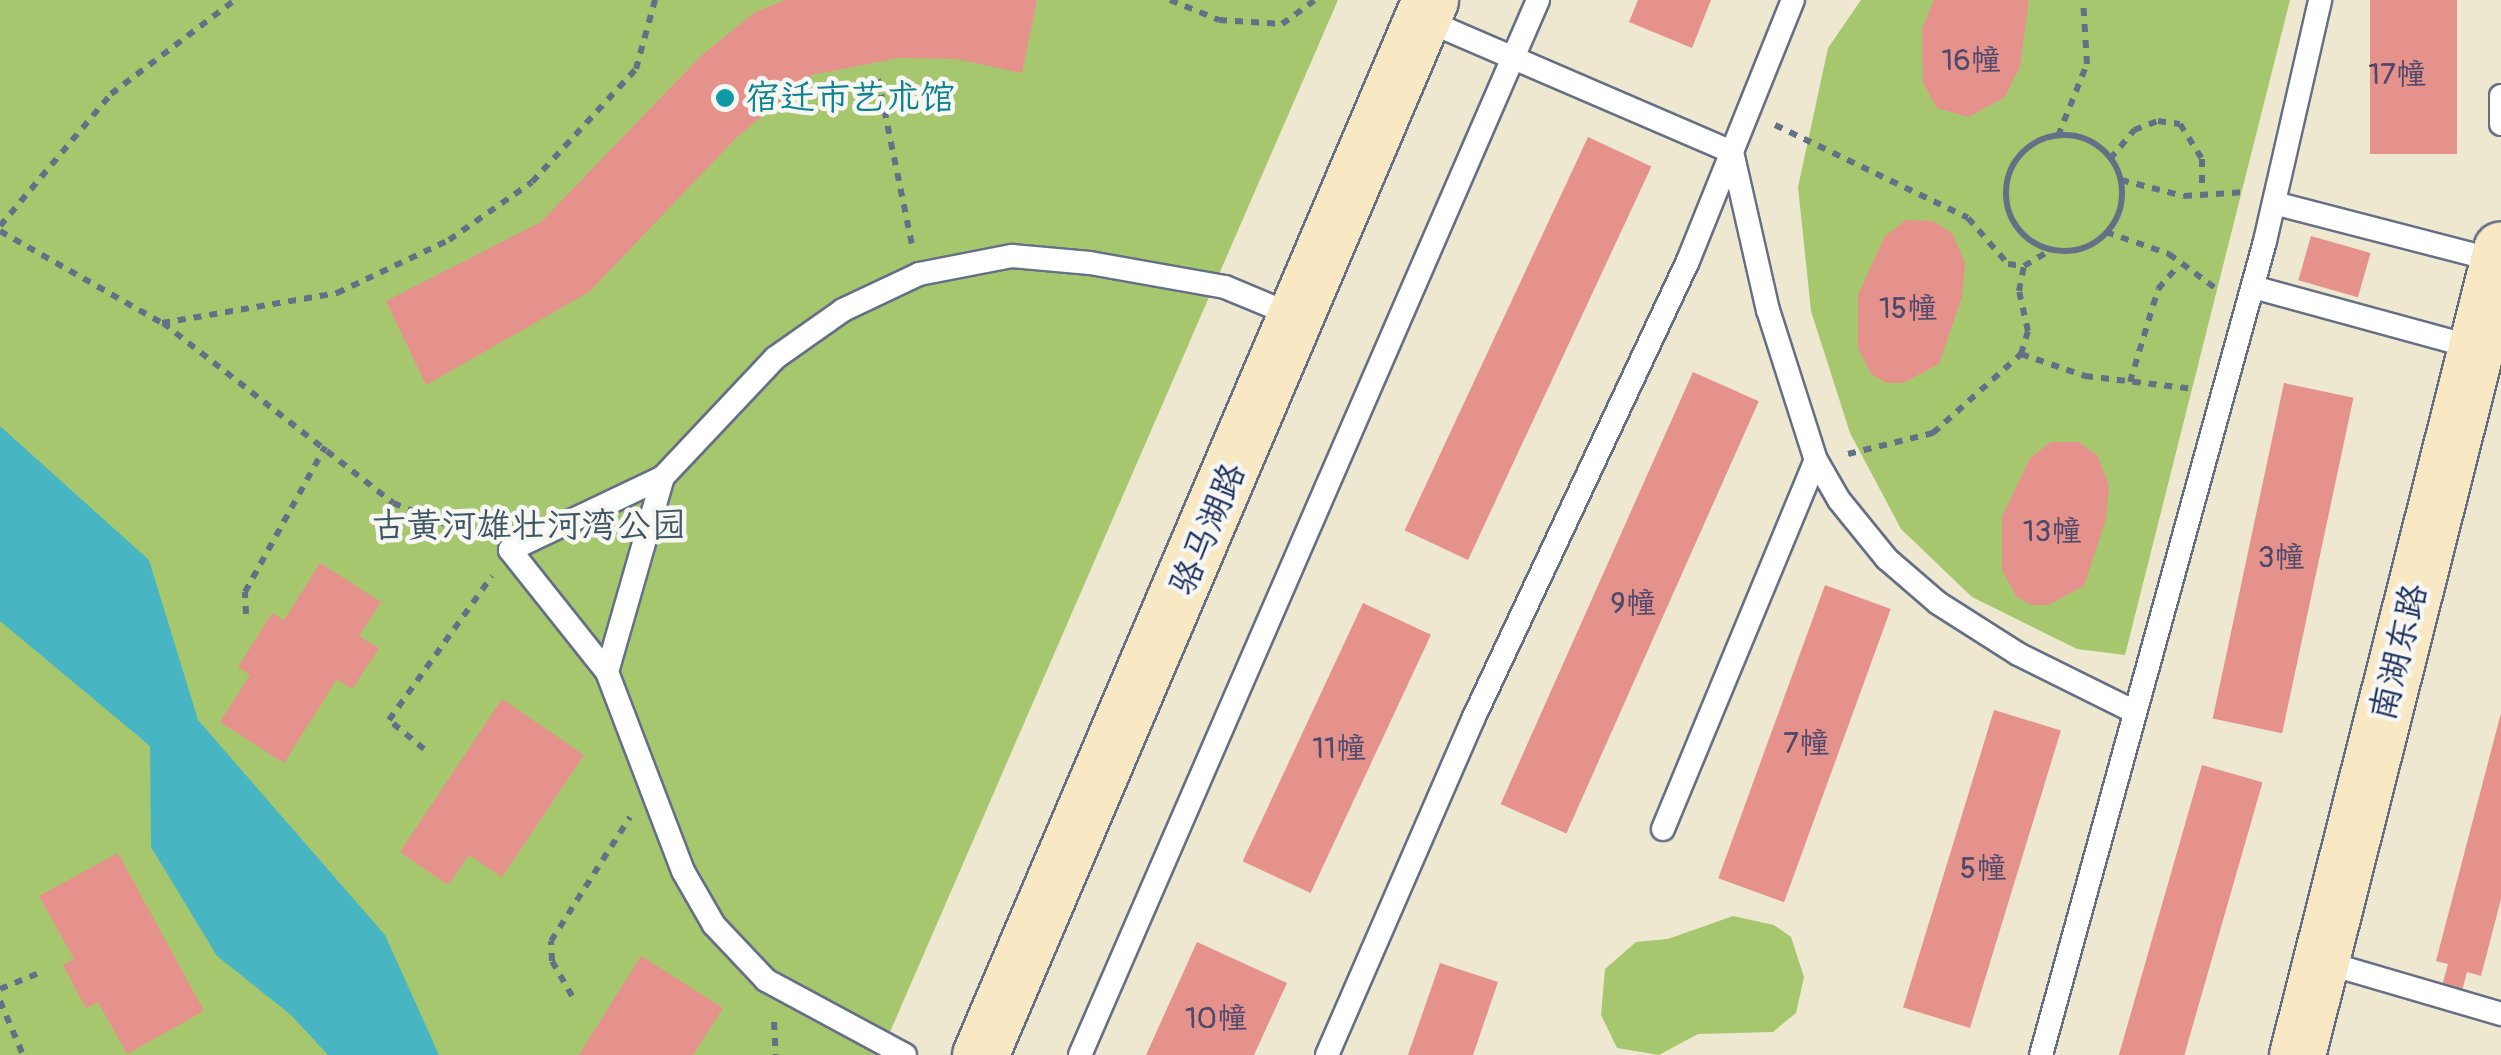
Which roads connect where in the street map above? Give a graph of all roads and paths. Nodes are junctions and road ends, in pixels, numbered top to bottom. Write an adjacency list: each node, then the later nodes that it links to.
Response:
1 (235, 0): 21 (path)
2 (655, 0): 30 (path)
3 (1170, 0): 4 (path)
4 (1315, 0)
5 (1538, 0): 10 (lane)
6 (1793, 0): 13 (lane)
7 (2083, 0): 15 (path)
8 (2320, 0): 20 (lane)
9 (1426, 9): 10 (lane); 29 (street, 骆马湖路)
10 (1513, 57): 16 (lane); 54 (lane)
11 (878, 79): 27 (path)
12 (2501, 96): 14 (lane)
13 (1748, 113): 16 (lane); 26 (path)
14 (2501, 124)
15 (2058, 136): 17 (path); 23 (path)
16 (1732, 152): 36 (lane); 55 (lane)
17 (2110, 159): 18 (path); 19 (path)
18 (2120, 180): 19 (path); 22 (path)
19 (2202, 191): 20 (path)
20 (2275, 200): 24 (lane); 28 (lane)
21 (0, 228): 30 (path)
22 (2106, 232): 23 (path); 25 (path)
23 (2050, 250): 26 (path)
24 (2500, 255): 31 (street, 南湖东路)
25 (2179, 265): 28 (path); 33 (path)
26 (2024, 266): 32 (path)
27 (919, 274): 29 (lane); 37 (lane)
28 (2250, 294): 31 (lane); 34 (lane)
29 (1299, 318): 53 (street, 骆马湖路)
30 (162, 322): 35 (path)
31 (2476, 348): 45 (street, 南湖东路)
32 (2020, 354): 33 (path); 36 (path)
33 (2130, 382): 34 (path)
34 (2223, 392): 41 (lane)
35 (326, 447): 38 (path); 39 (path)
36 (1816, 460): 41 (lane); 44 (lane)
37 (663, 477): 38 (lane); 40 (lane)
38 (510, 550): 40 (lane); 42 (path)
39 (246, 614)
40 (607, 672): 43 (lane)
41 (2133, 712): 56 (lane)
42 (424, 749)
43 (652, 782): 48 (path); 52 (lane)
44 (1663, 829)
45 (2320, 961): 50 (lane); 57 (street, 南湖东路)
46 (39, 973): 47 (path)
47 (0, 989)
48 (572, 996)
49 (0, 1001): 51 (path)
50 (2501, 1014)
51 (23, 1055)
52 (905, 1055)
53 (980, 1055)
54 (1080, 1055)
55 (1327, 1055)
56 (2041, 1055)
57 (2297, 1055)

